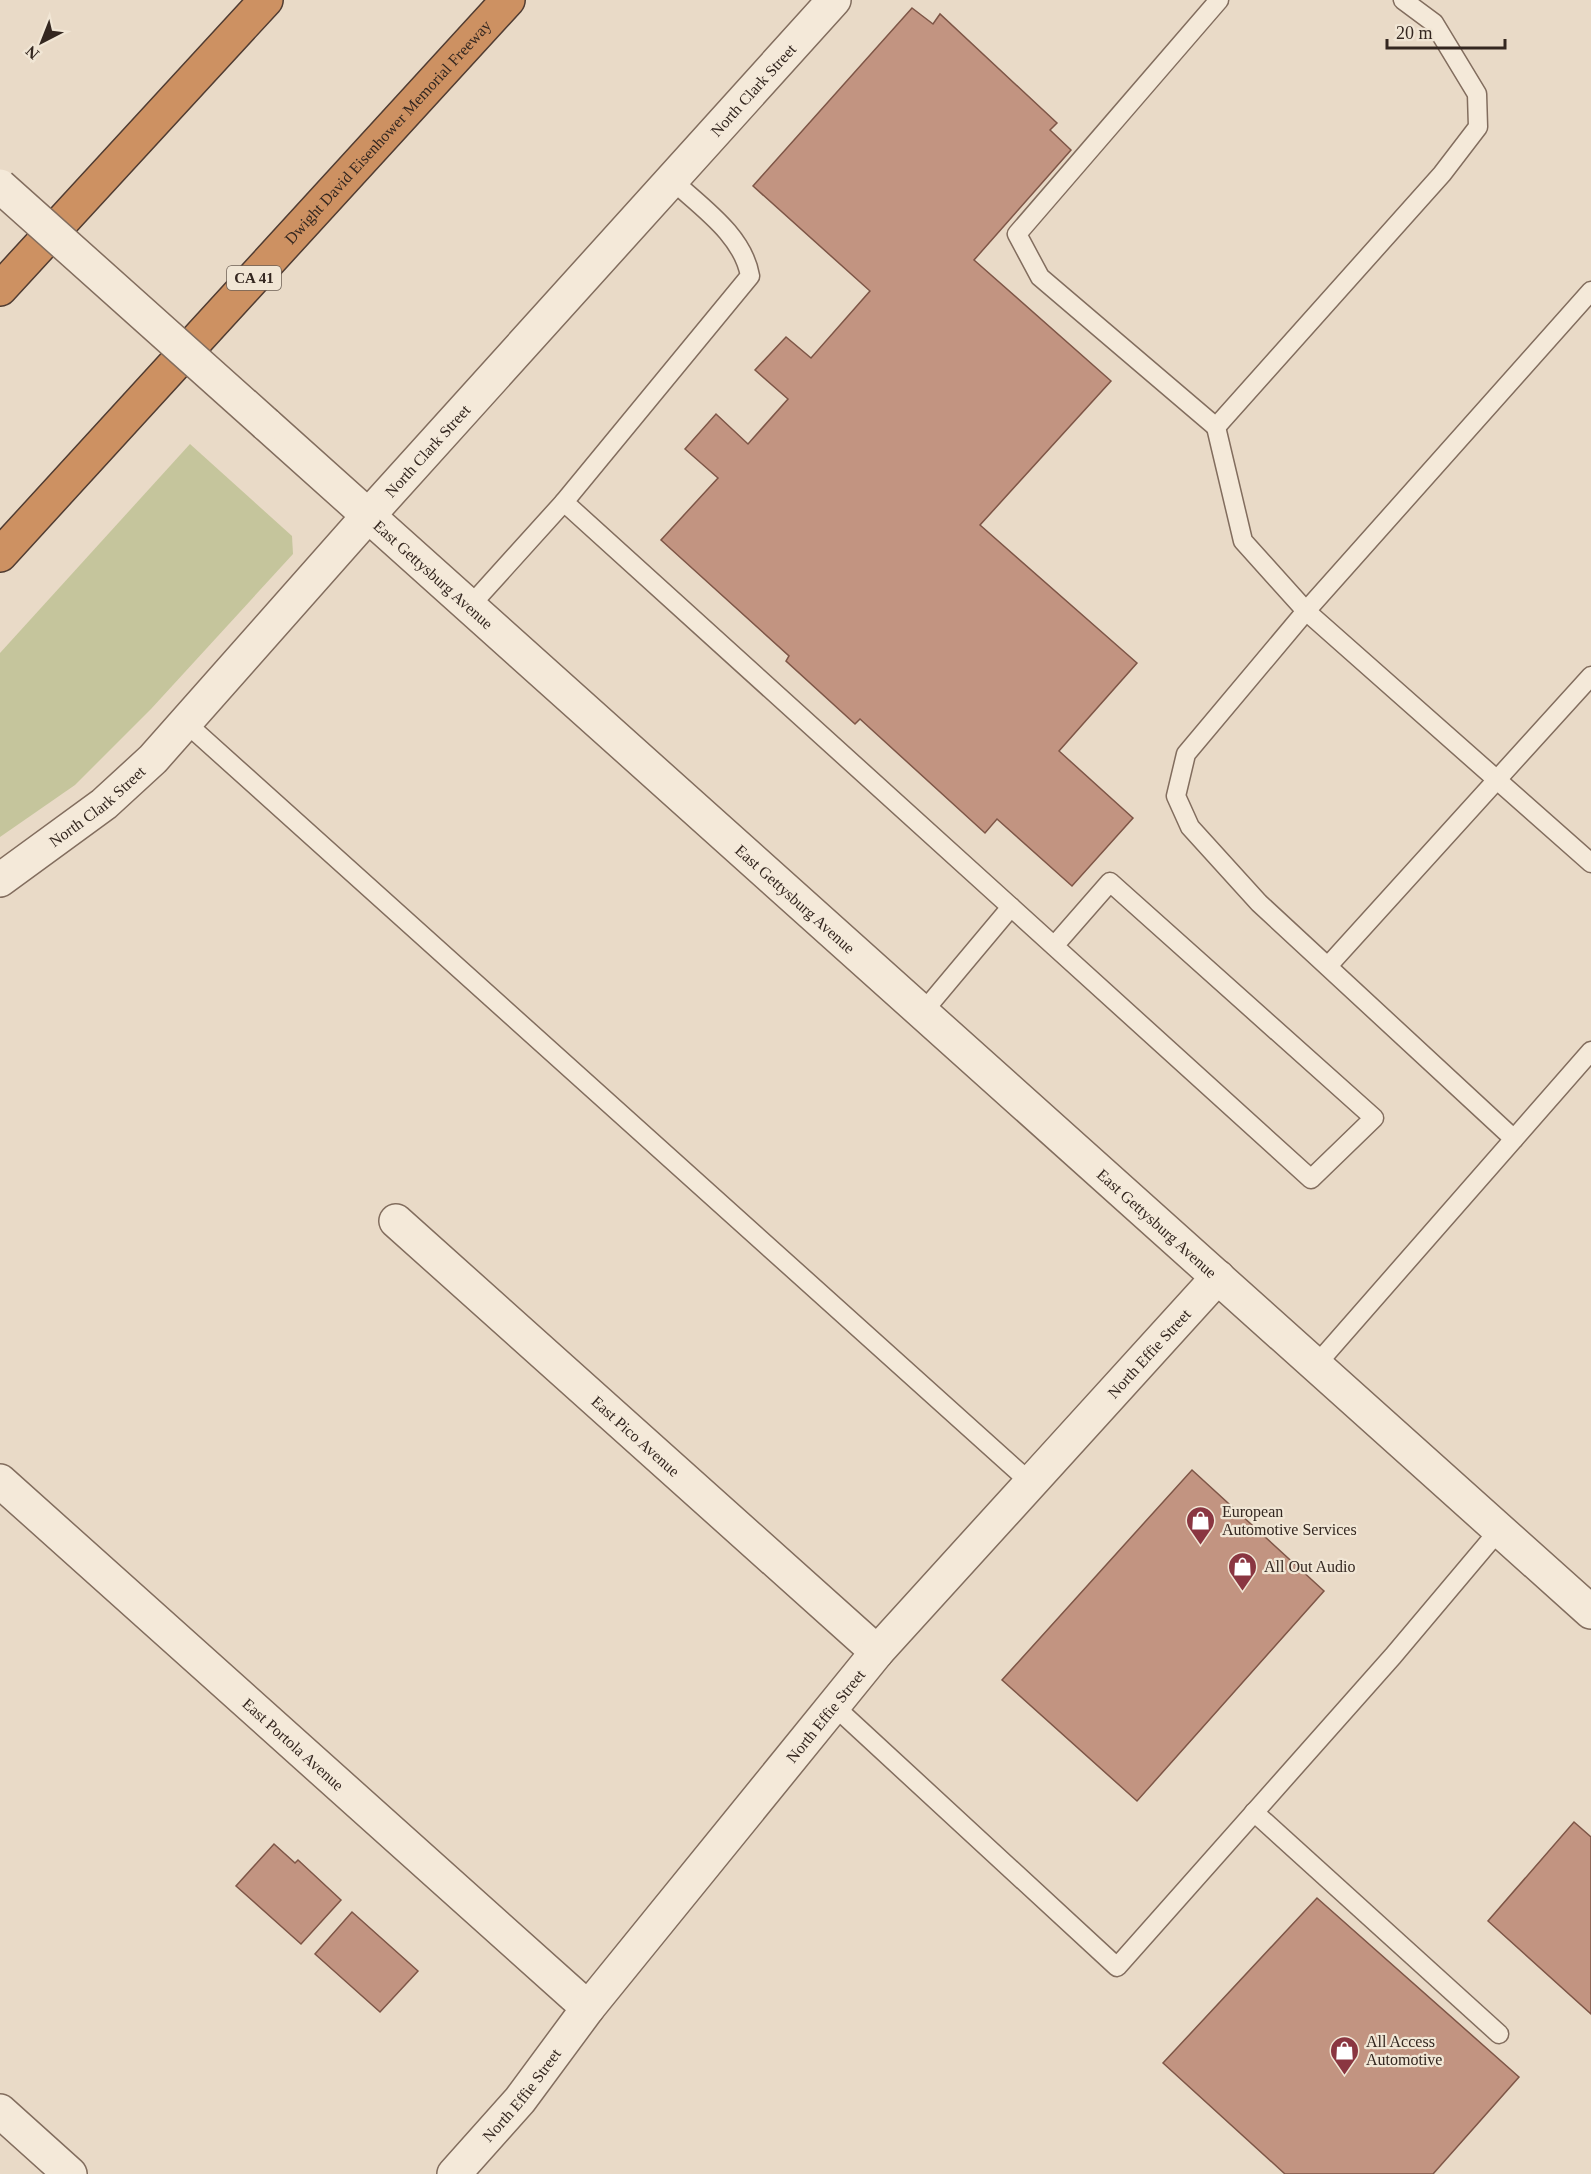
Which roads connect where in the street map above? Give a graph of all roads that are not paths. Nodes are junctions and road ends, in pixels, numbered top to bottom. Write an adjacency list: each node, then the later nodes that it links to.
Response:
1 (266, 0): 8 (highway)
2 (508, 0): 13 (highway, Dwight David Eisenhower Memorial Freeway / CA 41)
3 (834, 0): 6 (street, North Clark Street)
4 (1219, 0): 10 (lane)
5 (1403, 0): 10 (lane)
6 (672, 180): 11 (lane); 12 (street, North Clark Street)
7 (0, 186): 12 (street, East Gettysburg Avenue, bridge)
8 (0, 289)
9 (1591, 291): 15 (lane)
10 (1216, 427): 15 (lane)
11 (564, 502): 14 (lane); 21 (lane)
12 (368, 516): 14 (street, East Gettysburg Avenue); 17 (street, North Clark Street)
13 (0, 555)
14 (470, 606): 24 (street, East Gettysburg Avenue)
15 (1306, 611): 18 (lane); 23 (lane)
16 (1591, 676): 18 (lane)
17 (186, 723): 20 (street, North Clark Street); 31 (lane)
18 (1497, 780): 19 (lane); 23 (lane)
19 (1591, 863)
20 (0, 880)
21 (1011, 907): 22 (lane); 24 (lane)
22 (1054, 946): 22 (lane)
23 (1328, 966): 26 (lane)
24 (923, 1012): 28 (street, East Gettysburg Avenue)
25 (1591, 1051): 26 (lane)
26 (1514, 1139): 29 (lane)
27 (396, 1221): 34 (street, East Pico Avenue)
28 (1218, 1277): 29 (street, East Gettysburg Avenue); 31 (street, North Effie Street)
29 (1316, 1365): 32 (street, East Gettysburg Avenue)
30 (0, 1481): 37 (street, East Portola Avenue)
31 (1031, 1483): 34 (street, North Effie Street)
32 (1500, 1529): 33 (street, East Gettysburg Avenue); 36 (lane)
33 (1587, 1599)
34 (877, 1653): 35 (street, North Effie Street)
35 (833, 1705): 36 (lane); 37 (street, North Effie Street)
36 (1254, 1812): 38 (lane)
37 (588, 2008): 41 (street, North Effie Street)
38 (1499, 2034)
39 (0, 2111): 40 (street)
40 (70, 2174)
41 (454, 2174)

